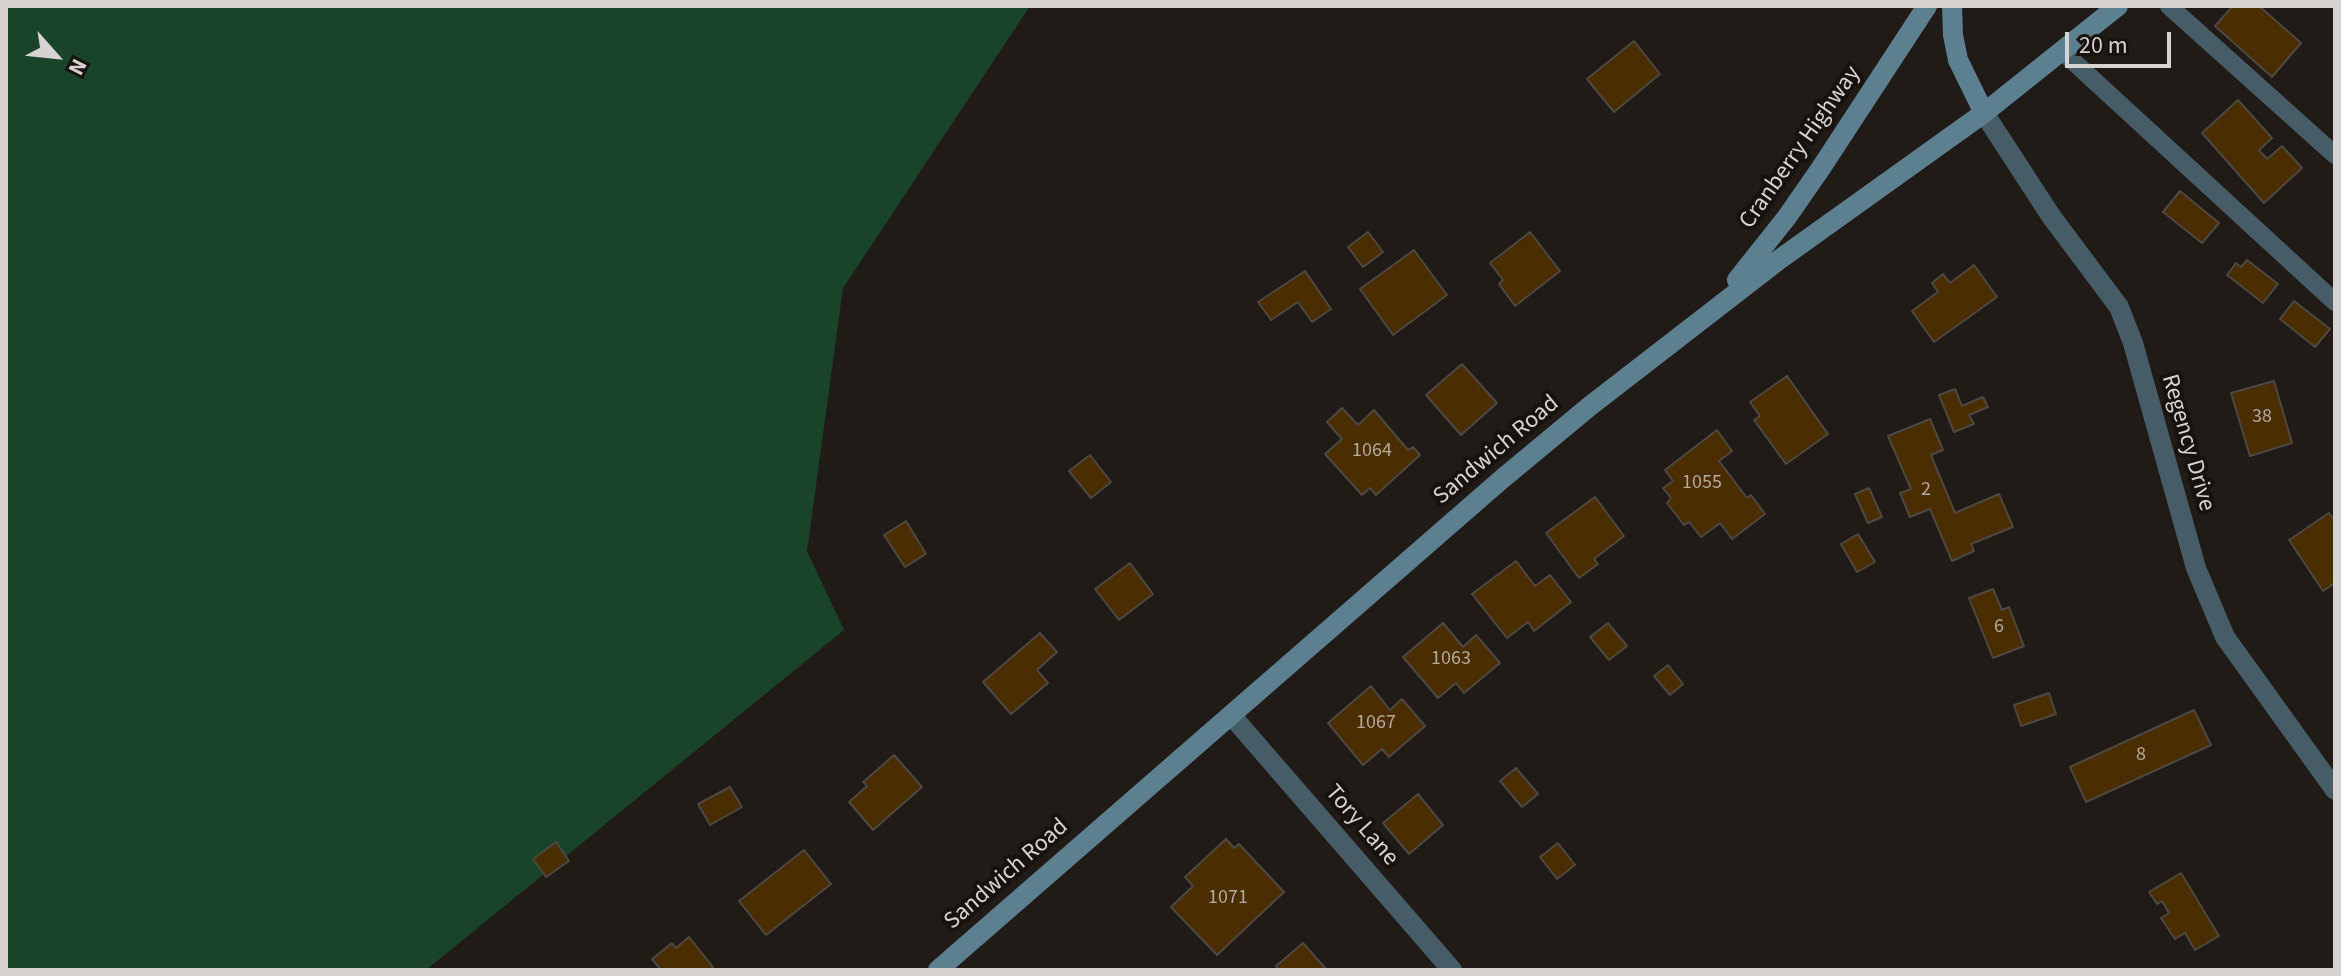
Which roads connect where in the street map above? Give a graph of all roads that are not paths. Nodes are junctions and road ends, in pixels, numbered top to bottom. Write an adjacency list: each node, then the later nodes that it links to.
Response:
1 (1927, 6): 9 (main road, Cranberry Highway)
2 (1952, 6): 6 (main road)
3 (2118, 6): 5 (main road, Sandwich Road)
4 (2169, 6): 7 (lane)
5 (2063, 52): 6 (main road, Sandwich Road); 8 (lane)
6 (1984, 113): 9 (main road, Sandwich Road); 11 (street, Regency Drive)
7 (2335, 155)
8 (2335, 302)
9 (1708, 313): 10 (main road, Sandwich Road)
10 (1231, 715): 12 (main road, Sandwich Road); 13 (street, Tory Lane)
11 (2335, 790)
12 (938, 970)
13 (1452, 970)

